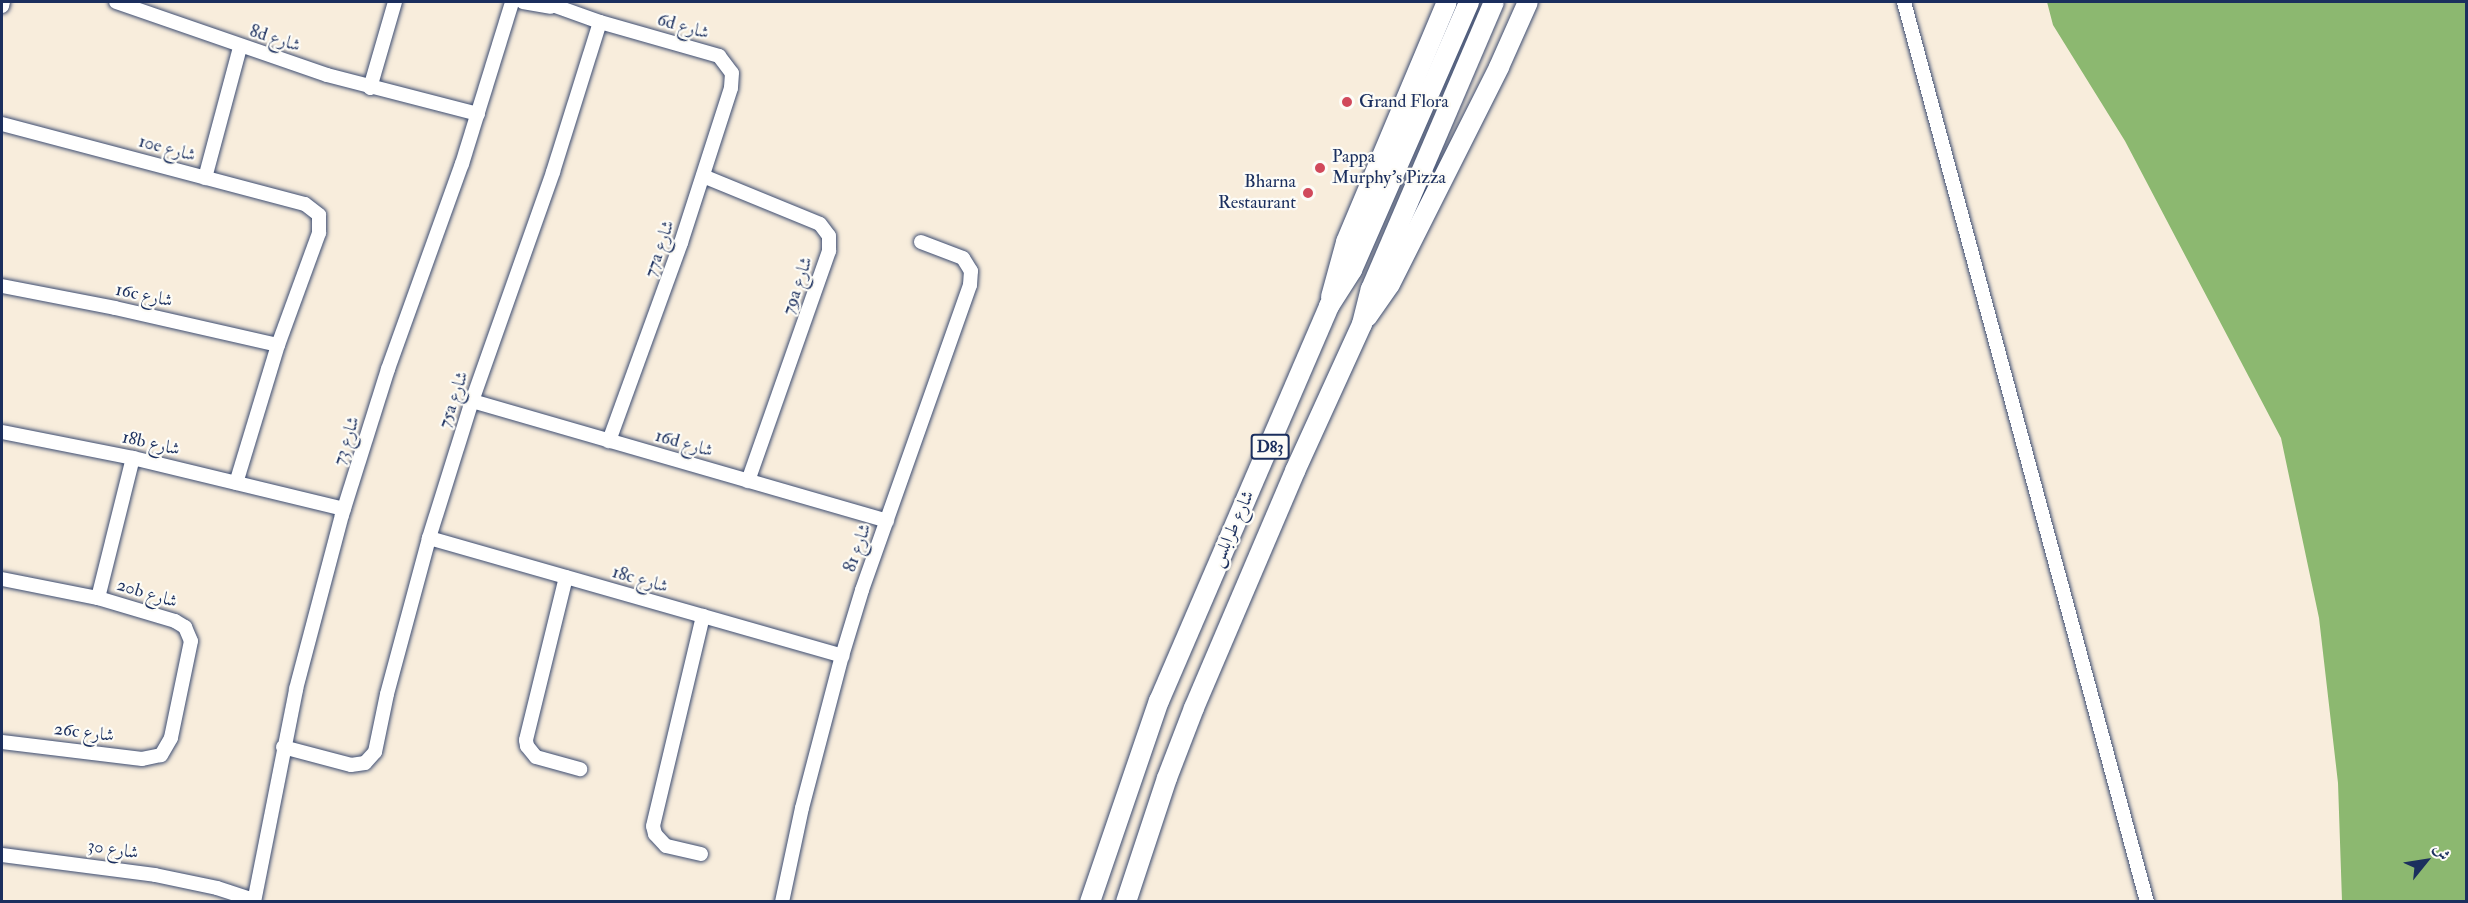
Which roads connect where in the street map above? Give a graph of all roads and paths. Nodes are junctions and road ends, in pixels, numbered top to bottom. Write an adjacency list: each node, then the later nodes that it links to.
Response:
1 (3, 2): 12 (street)
2 (116, 2): 14 (street, 8d شارع)
3 (395, 2): 16 (street)
4 (512, 2): 17 (street, شارع 73)
5 (523, 2): 11 (street, 6d شارع)
6 (1447, 2): 23 (highway)
7 (1469, 2): 23 (highway, شارع طرابلس / D83)
8 (1494, 2): 24 (highway, شارع طرابلس / D83)
9 (1528, 2): 24 (highway)
10 (1904, 2): 50 (street)
11 (550, 4): 13 (street, 6d شارع)
12 (2, 6)
13 (600, 22): 15 (street, 6d شارع); 26 (street, 75a شارع)
14 (240, 47): 16 (street, 8d شارع); 20 (street)
15 (728, 66): 19 (street, 77a شارع)
16 (370, 88): 17 (street, 8d شارع)
17 (477, 117): 32 (street, شارع 73)
18 (2, 124): 20 (street, 10e شارع)
19 (703, 176): 28 (street, 77a شارع); 30 (street, 79a شارع)
20 (205, 178): 25 (street, 10e شارع)
21 (921, 242): 33 (street, شارع 81)
22 (2, 286): 25 (street, 16c شارع)
23 (1329, 306): 48 (highway, شارع طرابلس / D83)
24 (1362, 324): 49 (highway, شارع طرابلس / D83)
25 (279, 345): 31 (street)
26 (472, 401): 28 (street, 16d شارع); 34 (street, 75a شارع)
27 (2, 432): 29 (street, 18b شارع)
28 (609, 441): 30 (street, 16d شارع)
29 (133, 458): 31 (street, 18b شارع); 37 (street)
30 (748, 481): 33 (street, 16d شارع)
31 (236, 483): 32 (street, 18b شارع)
32 (343, 512): 41 (street, شارع 73)
33 (887, 521): 39 (street, شارع 81)
34 (429, 538): 35 (street, 18c شارع); 41 (street, 75a شارع)
35 (566, 577): 38 (street, 18c شارع); 43 (street)
36 (2, 579): 37 (street, 20b شارع)
37 (98, 598): 42 (street, 20b شارع)
38 (703, 616): 39 (street, 18c شارع); 44 (street)
39 (842, 656): 47 (street, شارع 81)
40 (2, 742): 42 (street, 26c شارع)
41 (283, 750): 46 (street, شارع 73)
42 (161, 755)
43 (580, 769)
44 (701, 854)
45 (2, 855): 46 (street, شارع 30)
46 (255, 898)
47 (782, 902)
48 (1090, 902)
49 (1126, 902)
50 (2147, 902)

